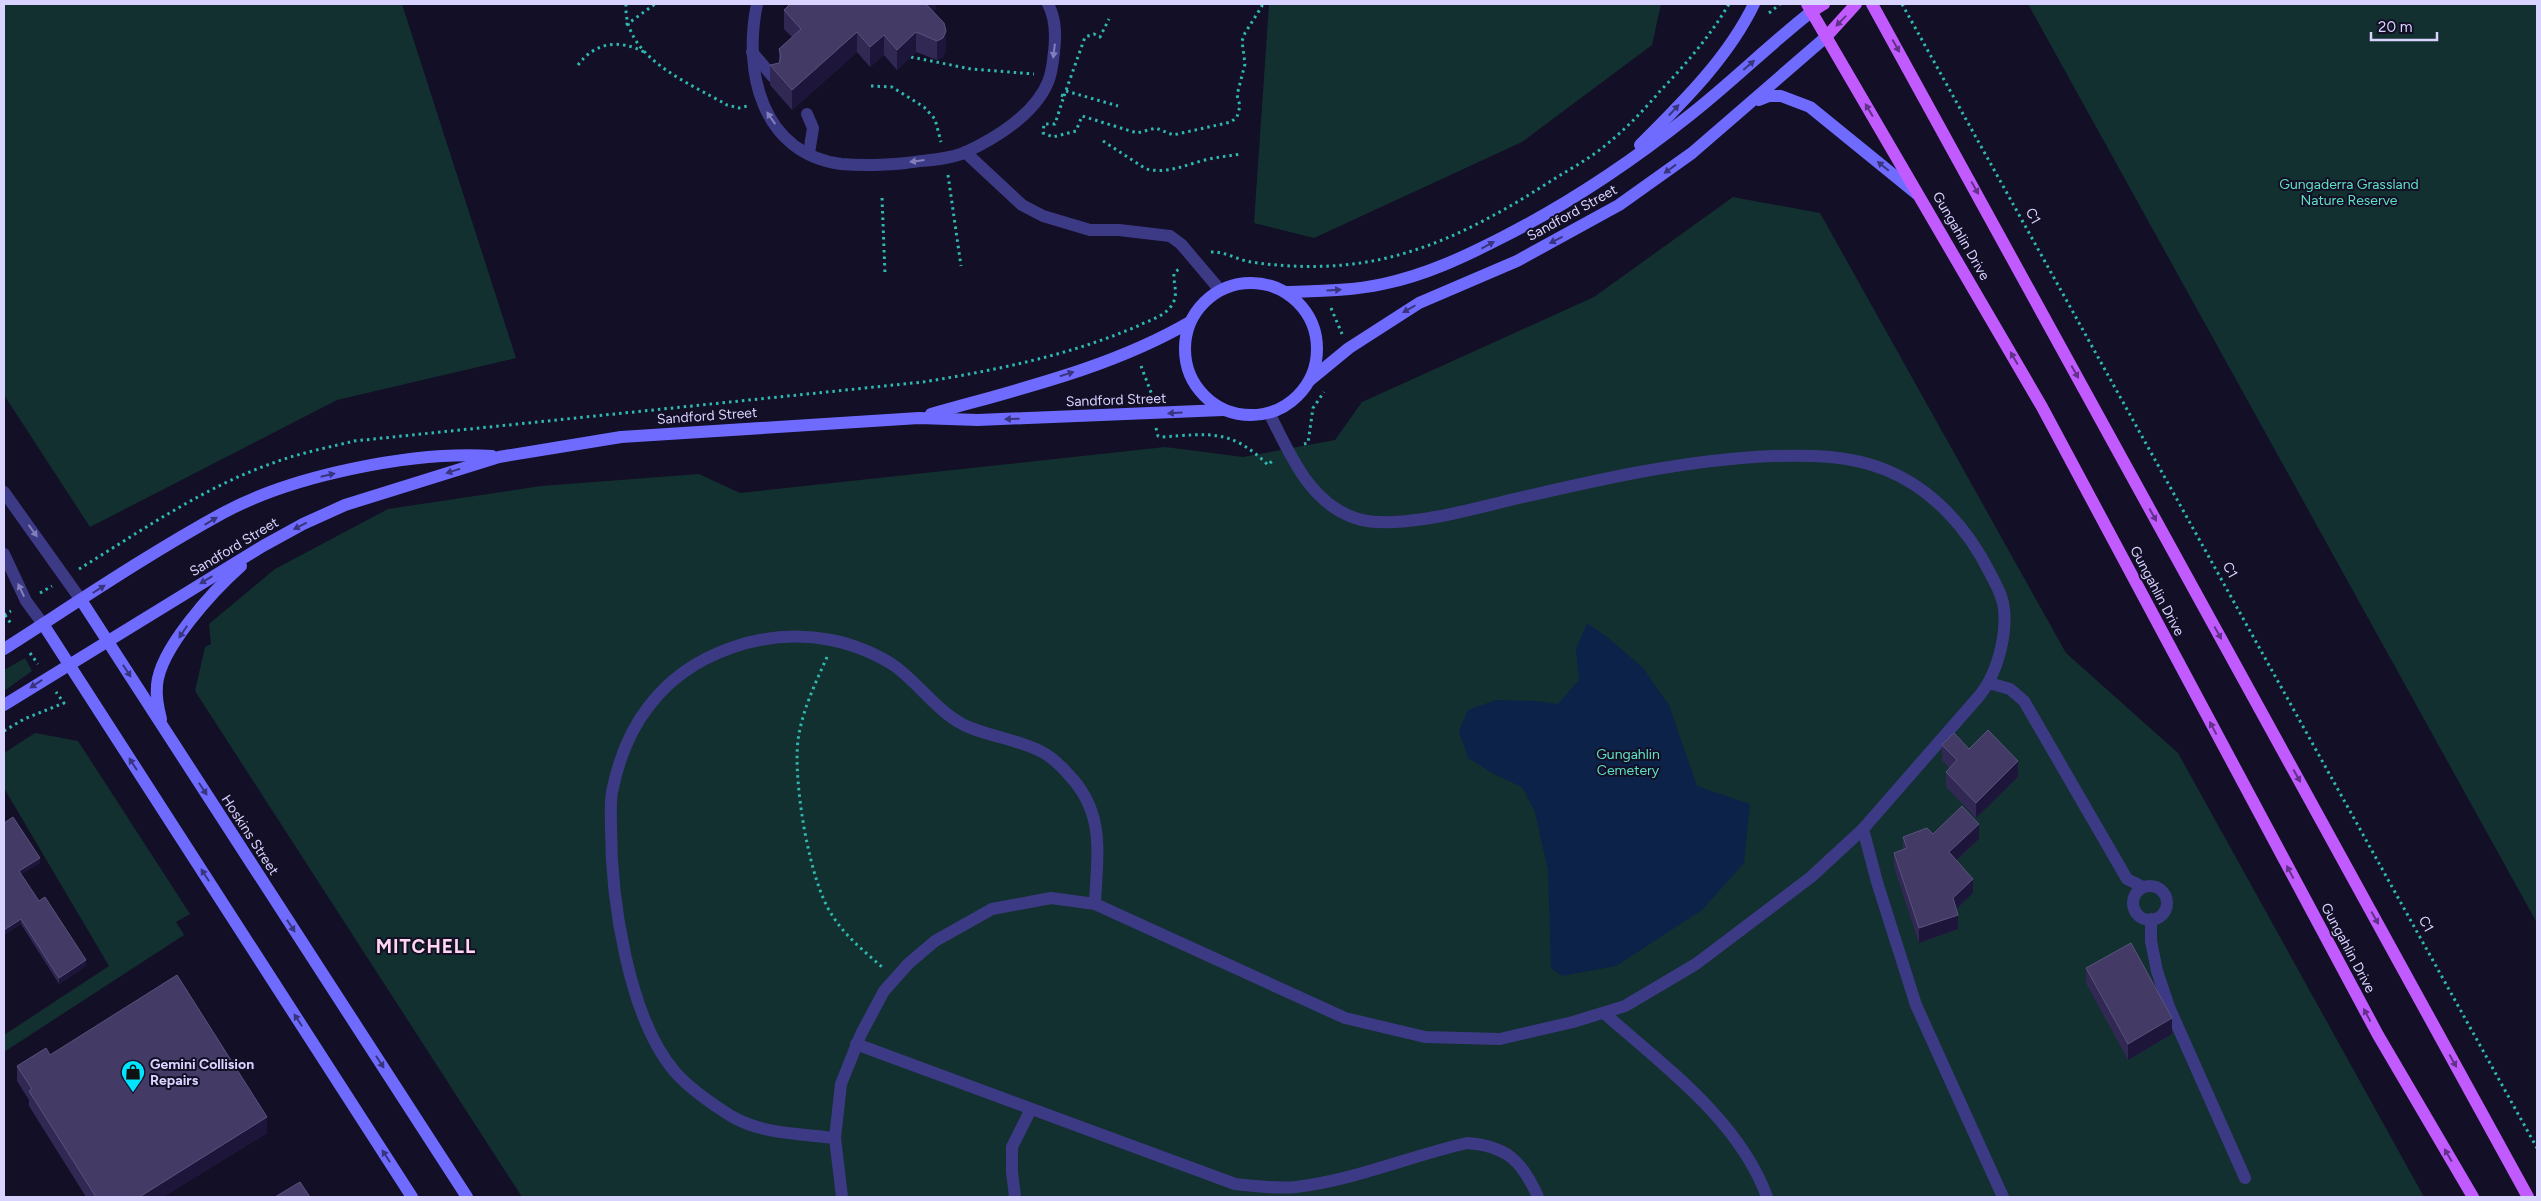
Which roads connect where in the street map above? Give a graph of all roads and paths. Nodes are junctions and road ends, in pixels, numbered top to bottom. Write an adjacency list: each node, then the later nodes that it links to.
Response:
1 (626, 4): 16 (path)
2 (655, 4): 16 (path)
3 (757, 4): 19 (street)
4 (1048, 4): 30 (street, one-way to 30)
5 (1261, 4): 28 (path)
6 (1729, 4): 37 (path)
7 (1754, 4): 33 (main road, one-way to 7)
8 (1780, 4): 14 (path)
9 (1824, 4): 13 (main road)
10 (1856, 4): 17 (main road, one-way to 17)
11 (1872, 4): 91 (main road, one-way to 91)
12 (1902, 4): 81 (path, C1)
13 (1809, 8): 17 (main road, Gungahlin Drive); 33 (main road, Sandford Street, one-way to 13)
14 (1768, 14)
15 (1109, 19): 22 (path)
16 (626, 25): 18 (path)
17 (1826, 37): 25 (main road, Sandford Street); 34 (main road, Gungahlin Drive, one-way to 17)
18 (644, 52): 20 (path); 24 (path)
19 (752, 52): 21 (street); 24 (street)
20 (578, 65)
21 (773, 77)
22 (1066, 91): 23 (path); 26 (path)
23 (1064, 96)
24 (762, 102): 31 (street, one-way to 24)
25 (1749, 105): 34 (main road, one-way to 25); 45 (main road, Sandford Street, one-way to 45)
26 (1118, 106)
27 (807, 114): 31 (street)
28 (1111, 126)
29 (1103, 141): 32 (path)
30 (965, 152): 31 (street, one-way to 31); 40 (street)
31 (809, 153)
32 (1241, 154)
33 (1601, 180): 41 (main road, Sandford Street, one-way to 33)
34 (1921, 197): 90 (main road, Gungahlin Drive, one-way to 34)
35 (882, 198): 38 (path)
36 (1210, 253): 37 (path)
37 (1326, 266): 41 (path)
38 (885, 274)
39 (1174, 278): 44 (path)
40 (1220, 290): 42 (main road); 43 (main road)
41 (1328, 291): 42 (main road, Sandford Street); 45 (path)
42 (1285, 292): 47 (main road)
43 (1190, 322): 46 (main road, Sandford Street); 49 (main road)
44 (1128, 330): 46 (path); 57 (path)
45 (1349, 348): 47 (main road, Sandford Street)
46 (1137, 349): 51 (path); 52 (main road, Sandford Street, one-way to 46)
47 (1310, 380): 50 (main road)
48 (1328, 389): 53 (path)
49 (1224, 410): 50 (main road); 51 (main road, Sandford Street, one-way to 51)
50 (1270, 413): 53 (street)
51 (1155, 414): 52 (main road, Sandford Street, one-way to 52); 53 (path)
52 (919, 418): 54 (main road, Sandford Street)
53 (1288, 451): 68 (street)
54 (499, 457): 56 (main road, Sandford Street, one-way to 56); 59 (main road, Sandford Street, one-way to 54)
55 (4, 492): 59 (street, Hoskins Street, one-way to 59)
56 (263, 546): 63 (main road, Sandford Street, one-way to 63); 70 (main road, one-way to 70)
57 (106, 552)
58 (4, 554): 61 (street, one-way to 58)
59 (82, 600): 61 (main road, Sandford Street); 63 (main road, Hoskins Street)
60 (4, 614): 62 (path)
61 (43, 624): 62 (main road, Sandford Street); 66 (main road)
62 (21, 638): 65 (main road, Sandford Street); 67 (path)
63 (107, 640): 66 (main road, Sandford Street); 70 (main road, Hoskins Street, one-way to 70)
64 (834, 640): 74 (street); 76 (path); 80 (street)
65 (4, 649)
66 (68, 664): 67 (main road, Sandford Street); 83 (main road, one-way to 66)
67 (46, 678): 69 (main road, Sandford Street, one-way to 69); 71 (path)
68 (1989, 683): 72 (street); 73 (street)
69 (4, 705)
70 (162, 726): 84 (main road, Hoskins Street, one-way to 84)
71 (4, 731)
72 (1863, 830): 77 (street); 89 (street)
73 (2143, 887): 75 (street); 75 (street)
74 (1095, 904): 76 (street); 77 (street)
75 (2151, 920): 82 (street)
76 (895, 979): 78 (street)
77 (1604, 1013): 88 (street)
78 (856, 1044): 79 (street); 80 (street)
79 (1031, 1109): 86 (street); 87 (street)
80 (835, 1138): 85 (street)
81 (2537, 1148)
82 (2245, 1178)
83 (412, 1197)
84 (467, 1197)
85 (842, 1197)
86 (1015, 1197)
87 (1538, 1197)
88 (1767, 1197)
89 (2002, 1197)
90 (2473, 1197)
91 (2528, 1197)

